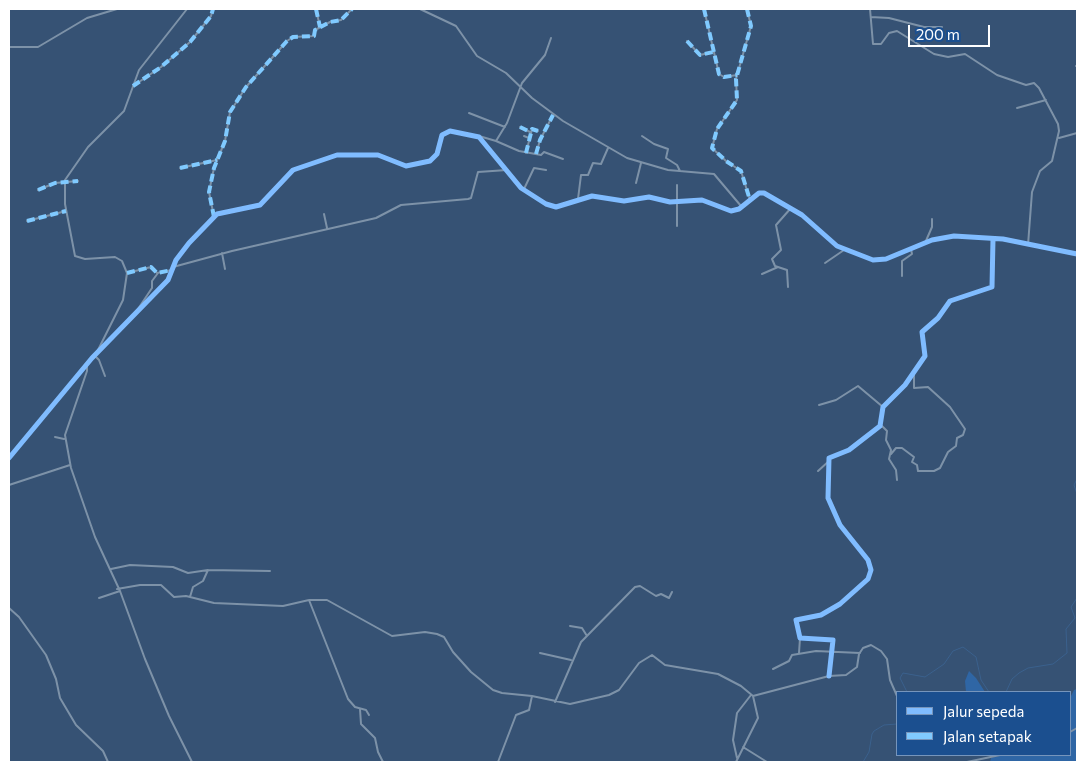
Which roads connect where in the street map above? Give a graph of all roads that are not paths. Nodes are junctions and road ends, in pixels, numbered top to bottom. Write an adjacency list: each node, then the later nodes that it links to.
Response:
1 (117, 9): 15 (street)
2 (187, 9): 18 (street)
3 (213, 9): 18 (street)
4 (316, 9): 11 (street)
5 (352, 9): 11 (street)
6 (420, 9): 19 (street)
7 (704, 9): 16 (street)
8 (747, 9): 17 (street)
9 (870, 9): 10 (street)
10 (871, 17): 12 (street); 20 (street)
11 (320, 27): 39 (street)
12 (942, 27)
13 (551, 38): 19 (street)
14 (688, 41): 16 (street)
15 (9, 47)
16 (713, 52): 17 (street)
17 (737, 75): 52 (street)
18 (133, 86): 46 (street)
19 (521, 88): 23 (street); 24 (street)
20 (1046, 100): 21 (street); 33 (street)
21 (1017, 108)
22 (469, 113): 24 (street)
23 (553, 115): 35 (street); 37 (street)
24 (505, 127): 34 (street)
25 (520, 127): 27 (street)
26 (538, 131): 27 (street)
27 (530, 132): 32 (street)
28 (1077, 133): 33 (street)
29 (474, 135): 34 (street); 42 (street); 58 (street)
30 (524, 136): 32 (street)
31 (642, 136): 44 (street)
32 (529, 138): 36 (street)
33 (1059, 138): 65 (street)
34 (496, 141): 36 (street)
35 (608, 148): 40 (street); 51 (street)
36 (526, 153): 37 (street)
37 (536, 154): 38 (street)
38 (563, 159)
39 (217, 160): 41 (street); 58 (street)
40 (641, 163): 44 (street); 47 (street)
41 (180, 168)
42 (507, 170): 49 (street); 62 (street)
43 (546, 170): 49 (street)
44 (680, 172): 54 (street)
45 (78, 181): 46 (street)
46 (64, 183): 50 (street); 56 (street)
47 (636, 183)
48 (677, 185): 53 (street)
49 (524, 189): 51 (street)
50 (38, 190)
51 (578, 199): 53 (street)
52 (750, 200): 54 (street); 55 (street)
53 (676, 201): 54 (street); 61 (street)
54 (742, 207)
55 (791, 208): 67 (street); 71 (street)
56 (66, 211): 60 (street); 74 (street)
57 (324, 214): 62 (street)
58 (214, 217): 72 (street)
59 (932, 219): 64 (street)
60 (27, 221)
61 (677, 226)
62 (327, 228): 68 (street)
63 (993, 239): 64 (street); 65 (street); 82 (street)
64 (925, 243): 66 (street)
65 (1028, 245): 69 (street)
66 (911, 249): 67 (street); 77 (street)
67 (844, 250): 70 (street)
68 (222, 253): 72 (street); 73 (street)
69 (1077, 254)
70 (825, 263)
71 (778, 267): 76 (street); 78 (street)
72 (172, 268): 75 (street); 79 (street)
73 (225, 270)
74 (127, 273): 75 (street); 80 (street)
75 (158, 273): 79 (street)
76 (762, 274)
77 (902, 276)
78 (788, 287)
79 (136, 312): 80 (street)
80 (95, 355): 81 (street); 83 (street)
81 (86, 364): 88 (street); 90 (street)
82 (914, 373): 85 (street); 89 (street)
83 (105, 376)
84 (819, 405): 85 (street)
85 (883, 406): 86 (street)
86 (881, 425): 89 (street); 91 (street)
87 (56, 437): 88 (street)
88 (64, 439): 92 (street)
89 (891, 454): 94 (street)
90 (9, 458)
91 (829, 461): 93 (street); 107 (street)
92 (70, 465): 95 (street); 96 (street)
93 (818, 471)
94 (897, 480)
95 (9, 485)
96 (110, 570): 97 (street); 99 (street)
97 (208, 570): 98 (street); 101 (street)
98 (270, 571)
99 (118, 590): 101 (street); 102 (street); 125 (street)
100 (672, 592): 106 (street)
101 (190, 597): 103 (street)
102 (99, 598)
103 (309, 600): 117 (street); 119 (street)
104 (9, 608): 124 (street)
105 (570, 626): 106 (street)
106 (587, 636): 112 (street)
107 (800, 638): 108 (street); 111 (street)
108 (830, 652): 110 (street); 111 (street); 114 (street)
109 (540, 653): 112 (street)
110 (860, 653): 114 (street); 115 (street)
111 (799, 654): 113 (street)
112 (572, 660): 118 (street)
113 (773, 669)
114 (829, 676): 116 (street)
115 (896, 694)
116 (752, 695): 118 (street); 121 (street); 123 (street)
117 (532, 696): 118 (street); 127 (street)
118 (555, 702)
119 (360, 709): 120 (street); 126 (street)
120 (369, 715)
121 (743, 747): 123 (street); 129 (street)
122 (995, 756): 130 (street)
123 (737, 758): 128 (street)
124 (108, 762)
125 (192, 762)
126 (382, 762)
127 (498, 762)
128 (736, 762)
129 (767, 762)
130 (967, 762)

